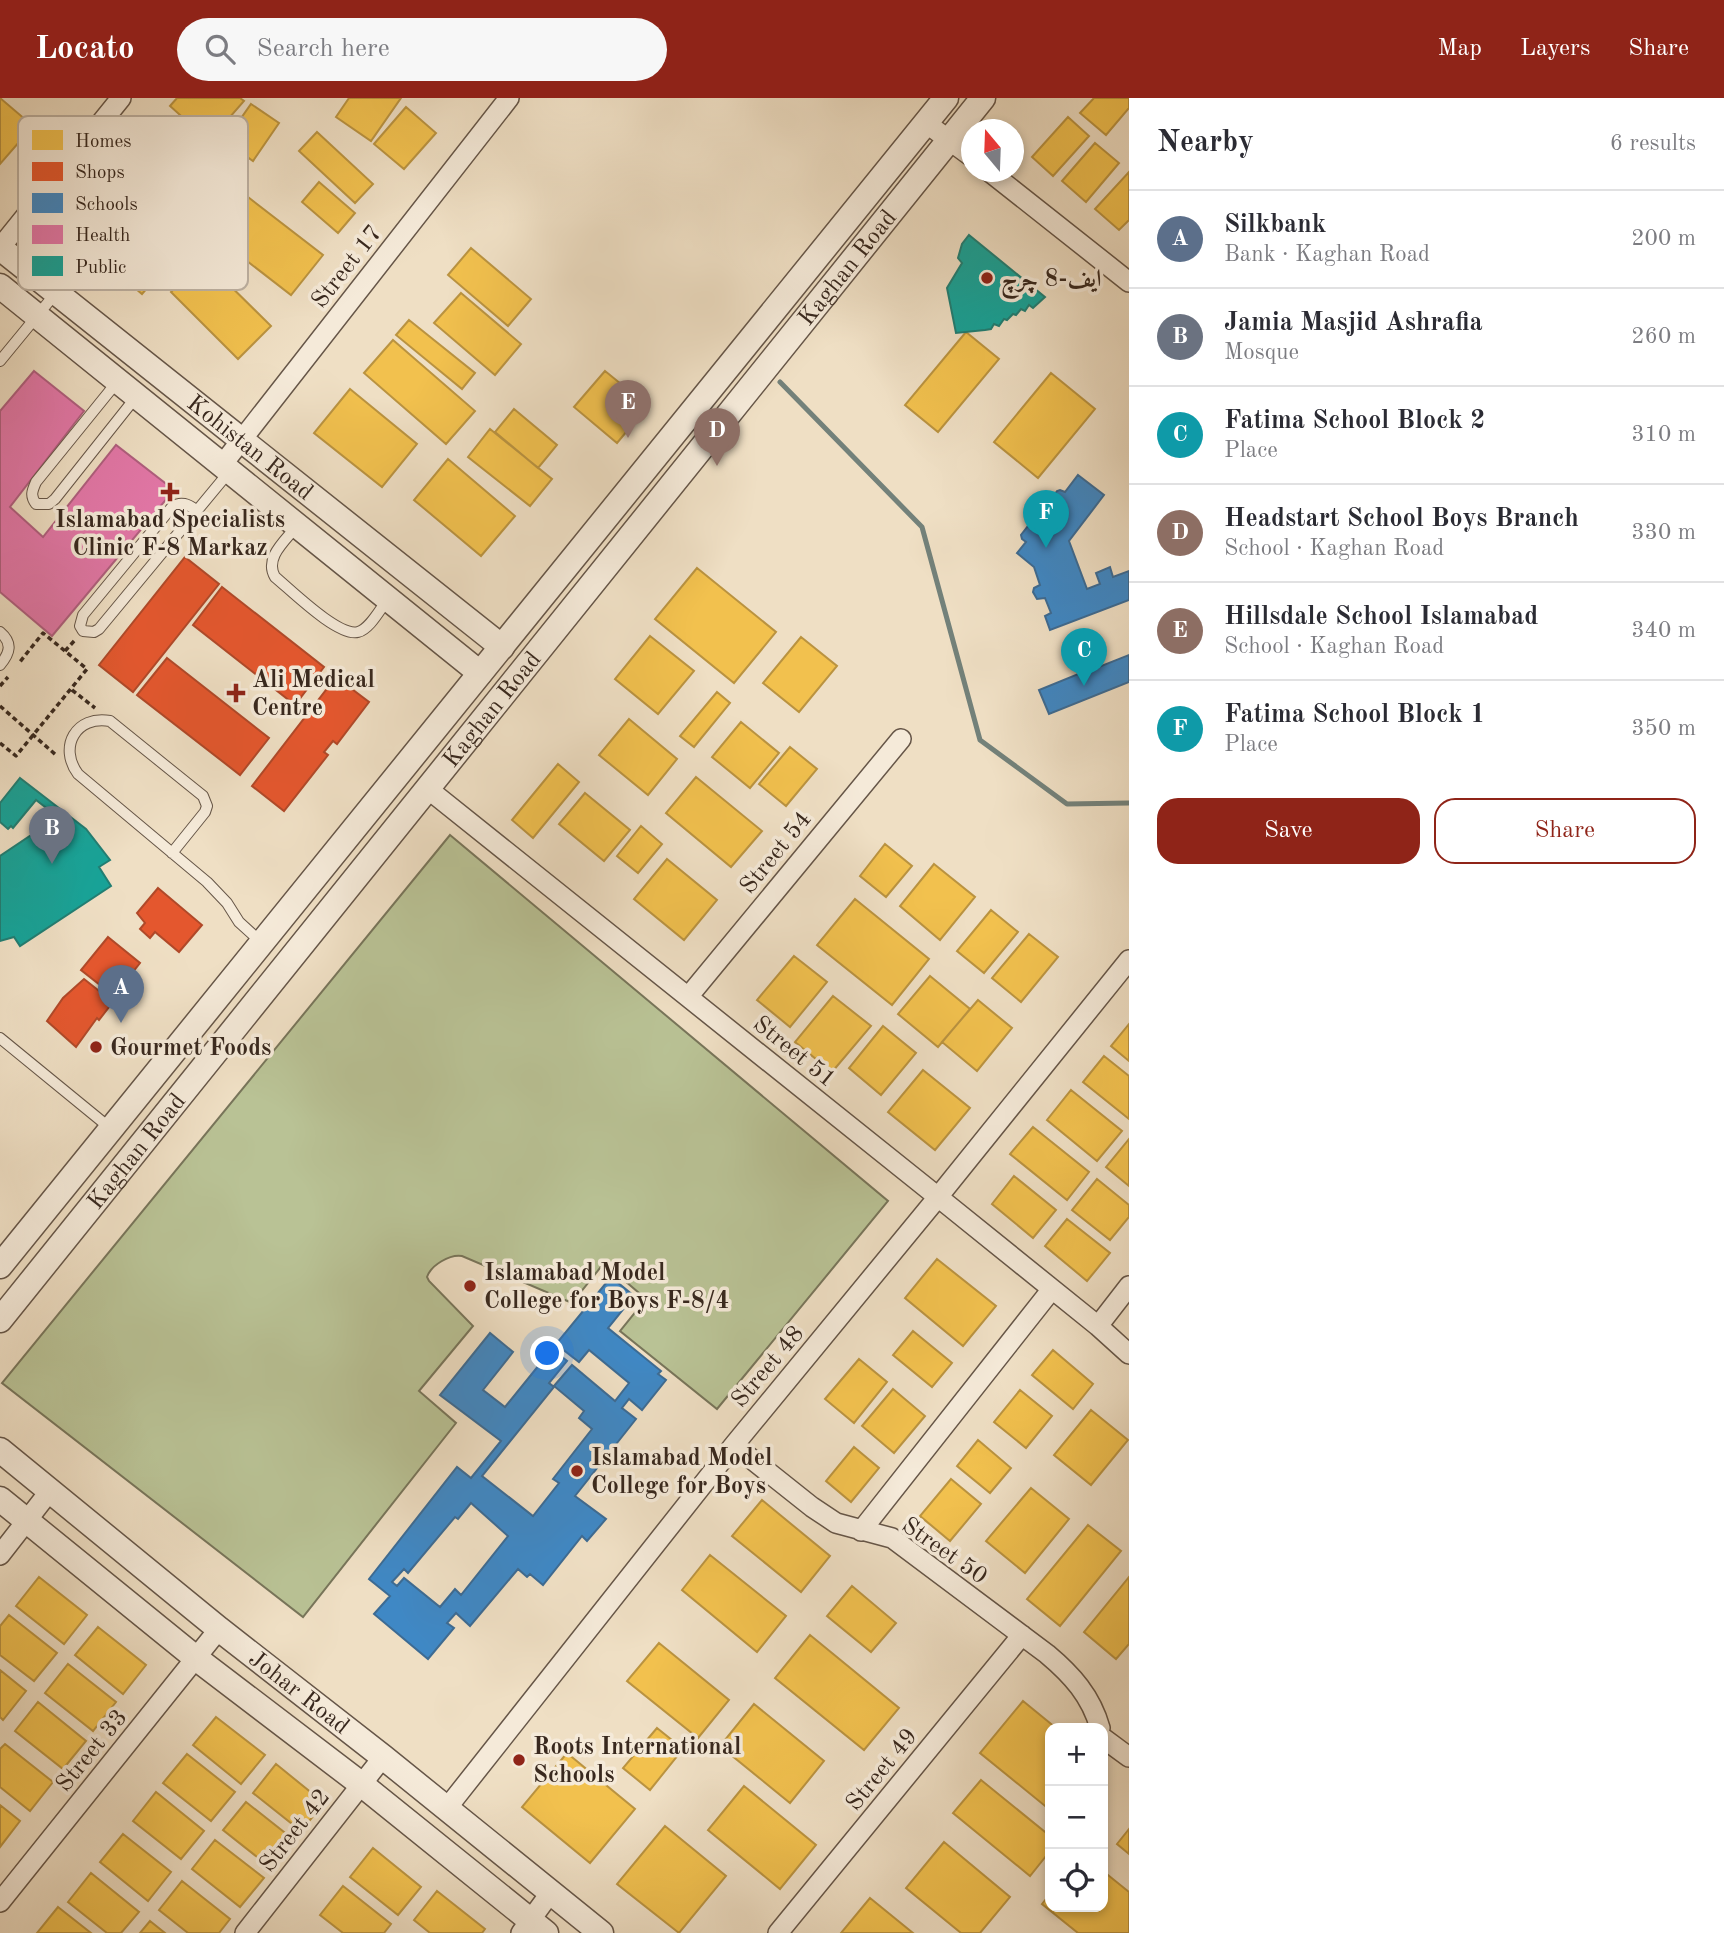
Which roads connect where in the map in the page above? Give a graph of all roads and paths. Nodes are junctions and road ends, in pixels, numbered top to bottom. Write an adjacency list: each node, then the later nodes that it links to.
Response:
1 (121, 98): 5 (street)
2 (509, 98): 20 (street, Street 17)
3 (946, 98): 6 (street, Kaghan Road)
4 (983, 98): 7 (street, Kaghan Road)
5 (106, 116)
6 (926, 123): 7 (street); 26 (street, Kaghan Road)
7 (950, 140): 8 (street); 39 (street, Kaghan Road)
8 (961, 149)
9 (1002, 182): 13 (street)
10 (18, 226): 11 (street)
11 (0, 248): 12 (street, Kohistan Road)
12 (18, 263)
13 (1129, 282)
14 (0, 286): 17 (street, Kohistan Road)
15 (51, 290): 16 (street, Kohistan Road)
16 (55, 293): 17 (lane); 20 (street, Kohistan Road)
17 (37, 316): 18 (lane); 19 (street, Kohistan Road)
18 (0, 362)
19 (127, 389): 19 (lane); 21 (street, Kohistan Road)
20 (240, 441): 21 (street, Street 17); 26 (street, Kohistan Road)
21 (226, 468): 22 (lane); 23 (street, Kohistan Road)
22 (196, 510): 22 (lane)
23 (297, 526): 24 (street, Kohistan Road); 24 (lane)
24 (388, 599): 29 (street, Kohistan Road)
25 (0, 632): 27 (lane)
26 (502, 647): 29 (street, Kaghan Road)
27 (0, 665)
28 (17, 666): 32 (path)
29 (480, 673): 41 (street, Kaghan Road)
30 (8, 676): 31 (path)
31 (0, 686)
32 (72, 690): 34 (path); 35 (path)
33 (0, 706): 35 (path)
34 (110, 721): 38 (lane); 40 (lane)
35 (33, 735): 37 (path); 38 (path)
36 (901, 738): 44 (street, Street 54)
37 (0, 743)
38 (78, 774): 40 (lane)
39 (428, 789): 43 (street, Kaghan Road); 44 (street, Street 51)
40 (172, 853): 41 (lane)
41 (260, 945): 43 (street); 46 (street, Kaghan Road)
42 (1129, 960): 47 (street, Street 48)
43 (283, 969): 50 (street, Kaghan Road)
44 (688, 997): 47 (street, Street 51)
45 (0, 1038): 46 (lane)
46 (111, 1128): 48 (street, Kaghan Road)
47 (938, 1197): 51 (street, Street 51); 55 (street, Street 48)
48 (0, 1268): 50 (street)
49 (1129, 1286): 53 (street)
50 (24, 1289): 52 (street, Kaghan Road)
51 (1052, 1289): 53 (street, Street 51); 60 (street)
52 (0, 1320)
53 (1098, 1326): 54 (street, Street 51)
54 (1129, 1354)
55 (734, 1444): 60 (street, Street 50); 70 (street, Street 48)
56 (0, 1450): 57 (street, Johar Road)
57 (49, 1492): 59 (street); 62 (street, Johar Road)
58 (0, 1499): 59 (street, Johar Road)
59 (27, 1522): 61 (street); 64 (street, Johar Road)
60 (861, 1531): 63 (street, Street 50)
61 (0, 1555)
62 (219, 1629): 64 (street, Street 33); 67 (street, Johar Road)
63 (1022, 1635): 65 (street, Street 50); 76 (street, Street 49)
64 (197, 1659): 69 (street, Johar Road); 72 (street, Street 33)
65 (1098, 1723)
66 (1108, 1742): 68 (street)
67 (383, 1757): 69 (street, Street 42); 70 (street, Johar Road)
68 (1129, 1757)
69 (361, 1784): 73 (street, Johar Road); 74 (street, Street 42)
70 (447, 1808): 71 (street, Johar Road)
71 (551, 1892): 73 (street); 75 (street, Johar Road)
72 (0, 1902)
73 (533, 1929)
74 (245, 1933)
75 (601, 1933)
76 (778, 1933)

